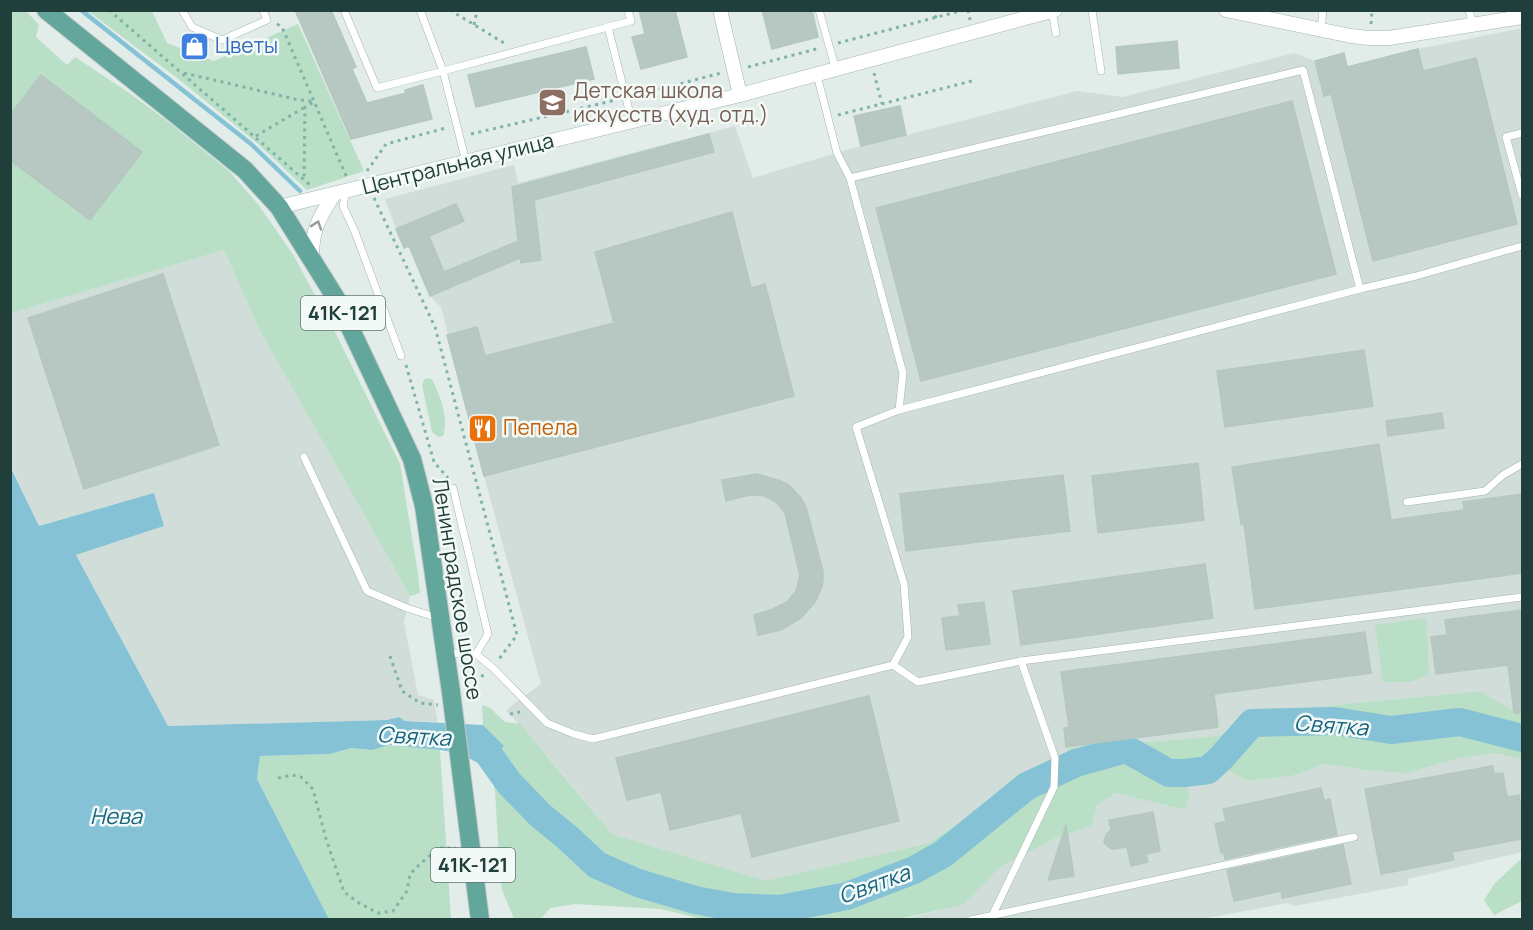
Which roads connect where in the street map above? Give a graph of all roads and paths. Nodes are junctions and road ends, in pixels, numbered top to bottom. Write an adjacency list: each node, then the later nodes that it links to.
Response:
1 (46, 10): 58 (main road, Ленинградское шоссе / 41К-121)
2 (109, 10): 37 (path)
3 (182, 10): 22 (lane)
4 (263, 10): 22 (lane)
5 (344, 10): 35 (lane)
6 (420, 10): 35 (lane)
7 (450, 10): 23 (path)
8 (477, 10): 23 (path)
9 (628, 10): 25 (lane)
10 (720, 10): 33 (street)
11 (819, 10): 30 (lane)
12 (939, 10): 21 (path)
13 (964, 10): 21 (path)
14 (1092, 10): 36 (lane)
15 (1226, 10): 26 (street)
16 (1323, 10): 26 (lane)
17 (1469, 10): 24 (lane)
18 (1054, 11): 19 (street, Центральная улица); 27 (lane)
19 (1034, 13): 34 (street, Центральная улица)
20 (1522, 17): 24 (street)
21 (935, 18): 28 (path)
22 (267, 20): 42 (path)
23 (474, 25): 31 (path)
24 (1473, 25): 26 (street)
25 (608, 27): 31 (lane); 41 (lane)
26 (1321, 30)
27 (1056, 33)
28 (865, 36): 29 (path); 30 (path)
29 (867, 43)
30 (829, 45): 33 (path); 34 (lane)
31 (518, 52): 35 (lane)
32 (873, 68): 43 (path)
33 (734, 70): 40 (street); 41 (path)
34 (836, 70): 38 (street, Центральная улица)
35 (443, 71): 47 (lane)
36 (1101, 71)
37 (182, 73): 42 (path); 49 (path)
38 (817, 75): 40 (street, Центральная улица); 45 (lane)
39 (976, 80): 43 (path)
40 (741, 95): 46 (street, Центральная улица)
41 (626, 98): 46 (lane); 50 (path)
42 (314, 102): 44 (path); 55 (path)
43 (882, 104): 45 (path)
44 (305, 107): 49 (path); 52 (path)
45 (828, 117): 53 (lane)
46 (632, 122): 51 (street, Центральная улица)
47 (457, 125): 50 (lane); 54 (path)
48 (1522, 134): 57 (lane)
49 (256, 136): 52 (path)
50 (460, 137): 51 (lane)
51 (466, 162): 54 (street, Центральная улица)
52 (304, 178): 56 (path)
53 (850, 178): 61 (lane); 63 (lane)
54 (368, 186): 55 (street, Центральная улица); 75 (path)
55 (343, 188): 58 (street, Центральная улица); 60 (street, one-way to 55); 62 (lane)
56 (316, 190)
57 (1522, 195)
58 (279, 207): 60 (main road, Ленинградское шоссе / 41К-121)
59 (1522, 246): 61 (lane)
60 (312, 261): 69 (main road, Ленинградское шоссе / 41К-121)
61 (1360, 289): 63 (lane)
62 (401, 356): 66 (path)
63 (899, 410): 74 (lane)
64 (304, 458): 69 (lane)
65 (1522, 464): 67 (lane)
66 (453, 488): 71 (lane)
67 (1407, 502)
68 (1522, 597): 73 (lane)
69 (441, 619): 70 (main road, Ленинградское шоссе / 41К-121)
70 (446, 653): 71 (lane); 76 (main road, Ленинградское шоссе / 41К-121)
71 (476, 654): 75 (lane)
72 (390, 656): 77 (path)
73 (1021, 661): 74 (lane); 81 (lane)
74 (893, 665): 75 (lane)
75 (493, 668): 76 (path)
76 (460, 691): 80 (main road, Ленинградское шоссе / 41К-121, bridge)
77 (435, 706)
78 (278, 778): 80 (path)
79 (1354, 837): 81 (lane)
80 (471, 847): 82 (main road, Ленинградское шоссе / 41К-121)
81 (993, 914): 83 (lane)
82 (480, 920)
83 (971, 920)

